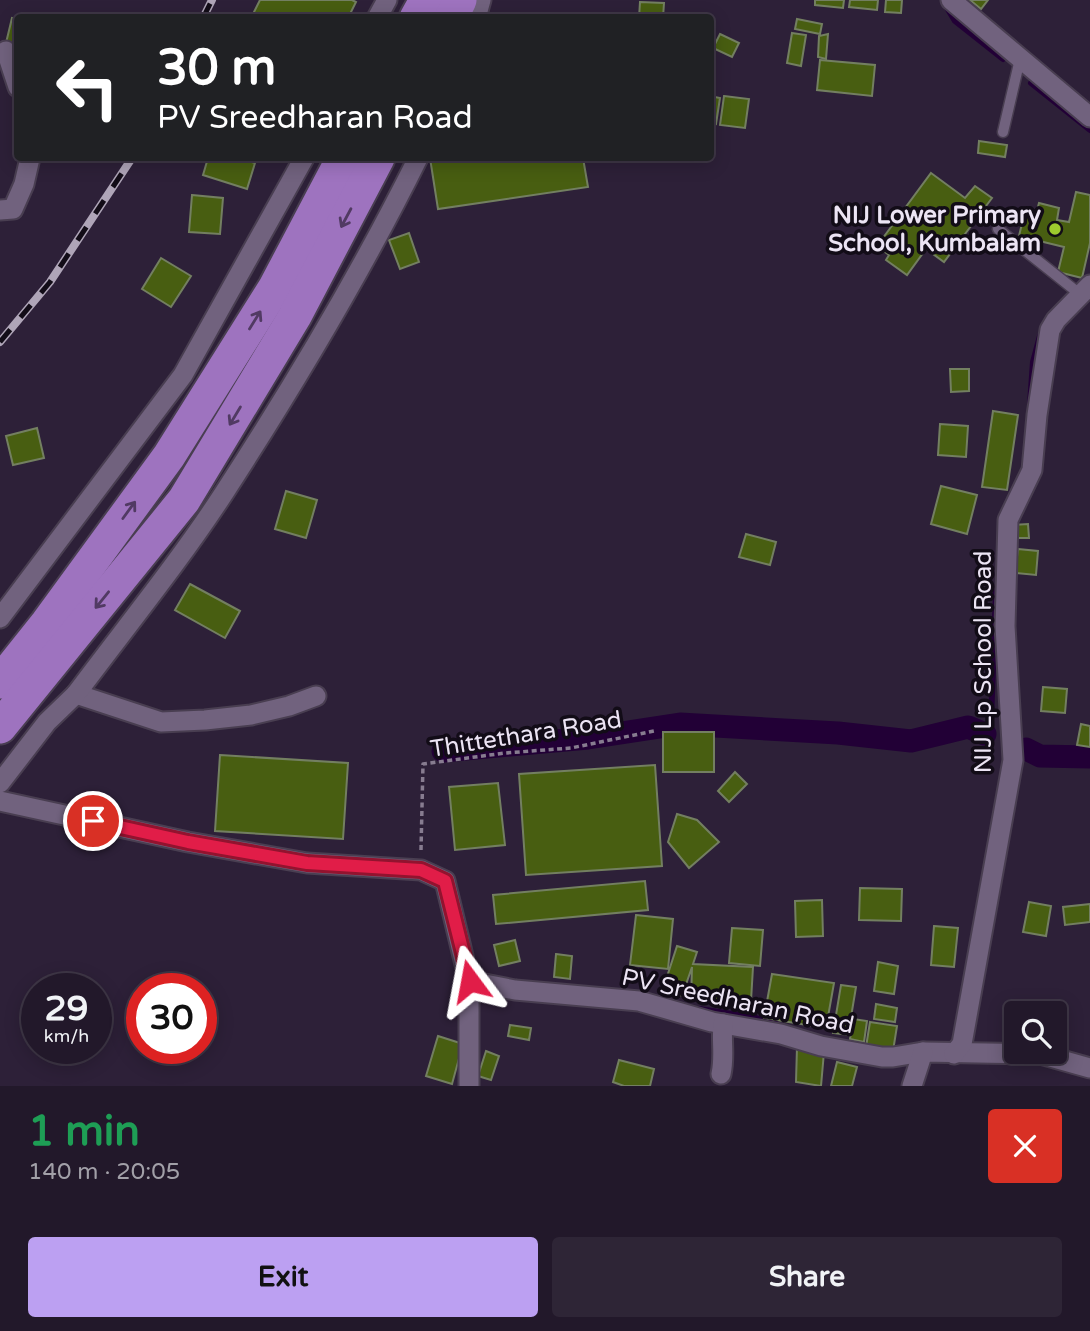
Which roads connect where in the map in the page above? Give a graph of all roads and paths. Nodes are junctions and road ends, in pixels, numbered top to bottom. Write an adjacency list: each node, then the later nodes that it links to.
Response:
1 (951, 0): 3 (street)
2 (6, 51): 4 (street)
3 (1020, 59): 5 (street); 6 (lane)
4 (14, 75)
5 (1090, 117)
6 (1003, 132)
7 (29, 161): 12 (street)
8 (302, 161): 15 (street)
9 (341, 161): 16 (highway, one-way to 9)
10 (376, 161): 19 (highway, one-way to 19)
11 (416, 161): 17 (street)
12 (0, 209)
13 (998, 229): 14 (lane)
14 (1086, 290): 27 (street, NIJ Lp School Road)
15 (0, 618)
16 (0, 682)
17 (76, 694): 18 (street); 21 (street)
18 (316, 695)
19 (0, 727)
20 (654, 731): 23 (path, Thittethara Road)
21 (0, 783)
22 (0, 801): 23 (street)
23 (421, 870): 24 (street)
24 (470, 981): 25 (street, PV Sreedharan Road); 30 (street)
25 (723, 1024): 26 (street, PV Sreedharan Road); 29 (street)
26 (923, 1052): 27 (street, PV Sreedharan Road); 31 (street)
27 (954, 1054): 28 (street, PV Sreedharan Road)
28 (1090, 1068)
29 (721, 1074)
30 (469, 1086)
31 (912, 1086)

